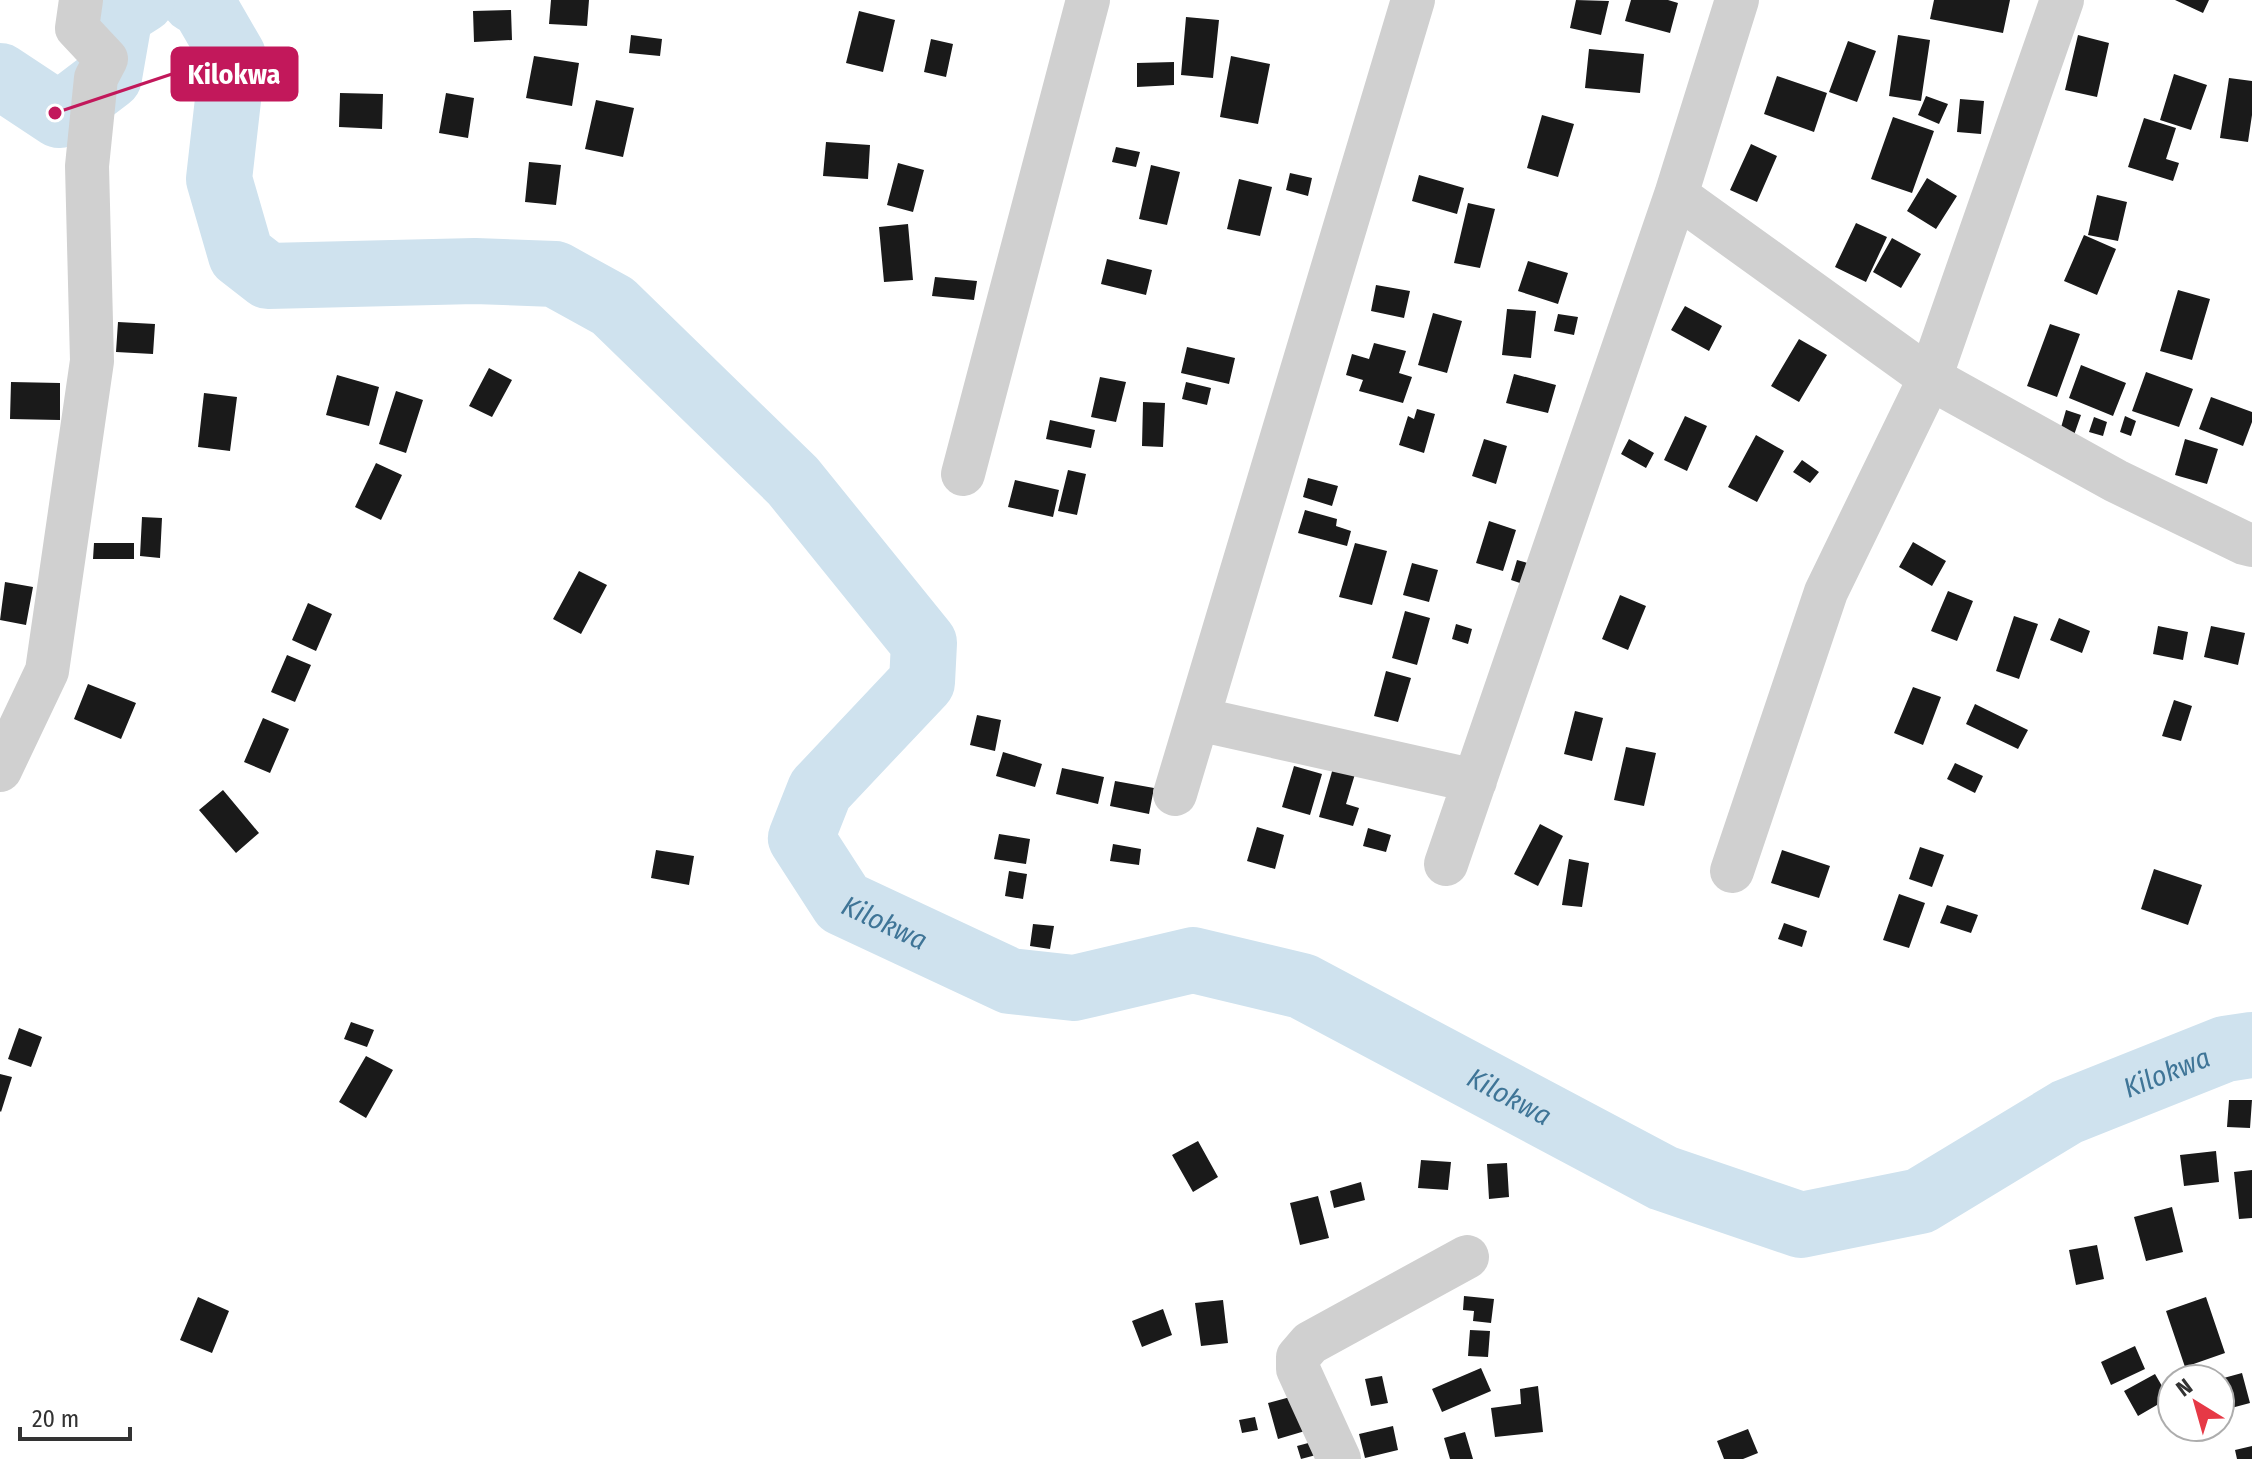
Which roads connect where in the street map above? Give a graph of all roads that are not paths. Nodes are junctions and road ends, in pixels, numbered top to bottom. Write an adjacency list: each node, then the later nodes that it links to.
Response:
1 (81, 0): 11 (street)
2 (1088, 0): 8 (street)
3 (1413, 0): 10 (street)
4 (1737, 0): 6 (street)
5 (2062, 0): 7 (street)
6 (1676, 195): 7 (street); 12 (street)
7 (1930, 378): 9 (street); 15 (street)
8 (963, 474)
9 (2249, 533)
10 (1198, 719): 12 (street); 13 (street)
11 (0, 770)
12 (1475, 781): 14 (street)
13 (1175, 794)
14 (1446, 864)
15 (1732, 871)
16 (1467, 1257): 17 (street)
17 (1339, 1459)

